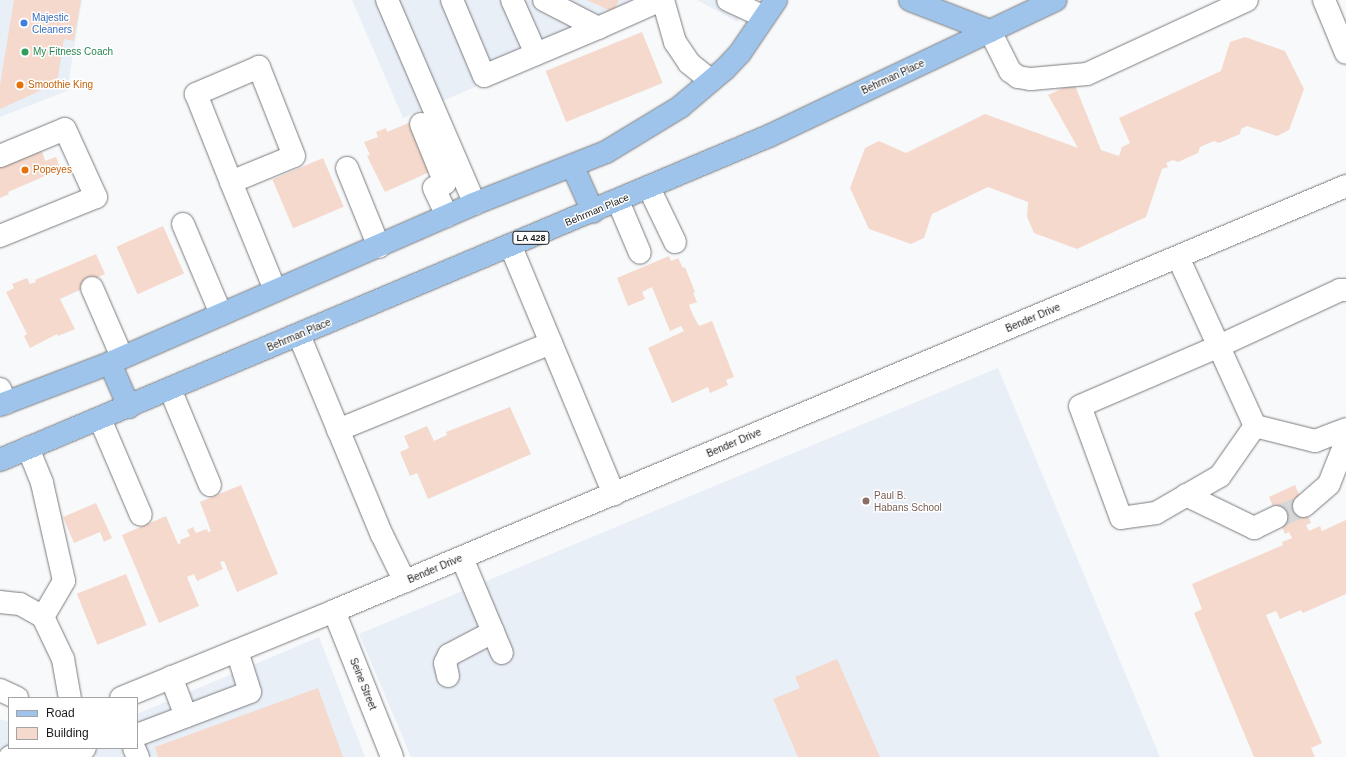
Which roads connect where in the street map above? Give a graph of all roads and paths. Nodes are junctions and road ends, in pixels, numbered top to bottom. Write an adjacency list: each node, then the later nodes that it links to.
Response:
1 (387, 0): 26 (street)
2 (452, 0): 16 (street)
3 (512, 0): 16 (street)
4 (544, 0): 13 (street)
5 (662, 0): 13 (street); 17 (street)
6 (728, 0): 11 (street)
7 (910, 0): 14 (main road)
8 (1055, 0): 14 (main road, Behrman Place / LA 428)
9 (1247, 0): 14 (street)
10 (1324, 0): 12 (street)
11 (770, 9): 17 (main road)
12 (1341, 25): 15 (street)
13 (598, 28): 16 (street)
14 (990, 31): 24 (main road, Behrman Place / LA 428)
15 (1346, 53)
16 (536, 54)
17 (711, 81): 20 (main road)
18 (421, 124): 28 (street)
19 (0, 156): 30 (street)
20 (573, 167): 26 (main road); 27 (main road)
21 (346, 168): 32 (street)
22 (231, 182): 22 (street); 37 (street)
23 (1346, 186): 35 (street, Bender Drive)
24 (649, 188): 25 (main road, Behrman Place / LA 428); 31 (street)
25 (618, 201): 27 (main road, Behrman Place / LA 428); 34 (street)
26 (475, 204): 28 (main road)
27 (593, 212): 33 (main road, Behrman Place / LA 428)
28 (447, 216): 32 (main road)
29 (183, 224): 39 (street)
30 (0, 236)
31 (676, 242)
32 (379, 247): 37 (main road)
33 (511, 247): 40 (main road, Behrman Place / LA 428); 41 (street)
34 (640, 253)
35 (1178, 257): 42 (street); 55 (street, Bender Drive)
36 (92, 288): 43 (street)
37 (275, 290): 39 (main road)
38 (1346, 290): 42 (street)
39 (221, 314): 43 (main road)
40 (299, 335): 44 (main road, Behrman Place / LA 428); 50 (street)
41 (551, 343): 50 (street); 55 (street)
42 (1219, 346): 48 (street); 56 (street)
43 (116, 360): 45 (main road); 46 (main road)
44 (170, 389): 46 (main road, Behrman Place / LA 428); 54 (street)
45 (2, 399)
46 (129, 407): 47 (main road, Behrman Place / LA 428)
47 (100, 419): 52 (main road, Behrman Place / LA 428); 58 (street)
48 (1255, 426): 49 (street); 56 (street)
49 (1346, 429)
50 (338, 430): 61 (street)
51 (1346, 441): 57 (street)
52 (28, 448): 53 (main road, Behrman Place / LA 428); 64 (street)
53 (0, 460)
54 (210, 485)
55 (614, 494): 60 (street, Bender Drive)
56 (1186, 495): 59 (street)
57 (1304, 506)
58 (141, 515)
59 (1277, 517)
60 (462, 558): 61 (street, Bender Drive); 65 (street)
61 (405, 582): 63 (street, Bender Drive)
62 (0, 602): 64 (street)
63 (334, 611): 66 (street, Bender Drive); 80 (street, Seine Street)
64 (43, 617): 72 (street)
65 (493, 632): 67 (street); 68 (street)
66 (237, 651): 69 (street, Bender Drive); 74 (street)
67 (502, 653)
68 (448, 676)
69 (171, 678): 73 (street, Bender Drive); 74 (street)
70 (0, 690): 71 (street)
71 (15, 697)
72 (70, 697)
73 (124, 697)
74 (186, 716): 75 (street)
75 (138, 735)
76 (24, 749): 79 (street)
77 (57, 749): 78 (street)
78 (80, 749)
79 (10, 757)
80 (392, 757)

